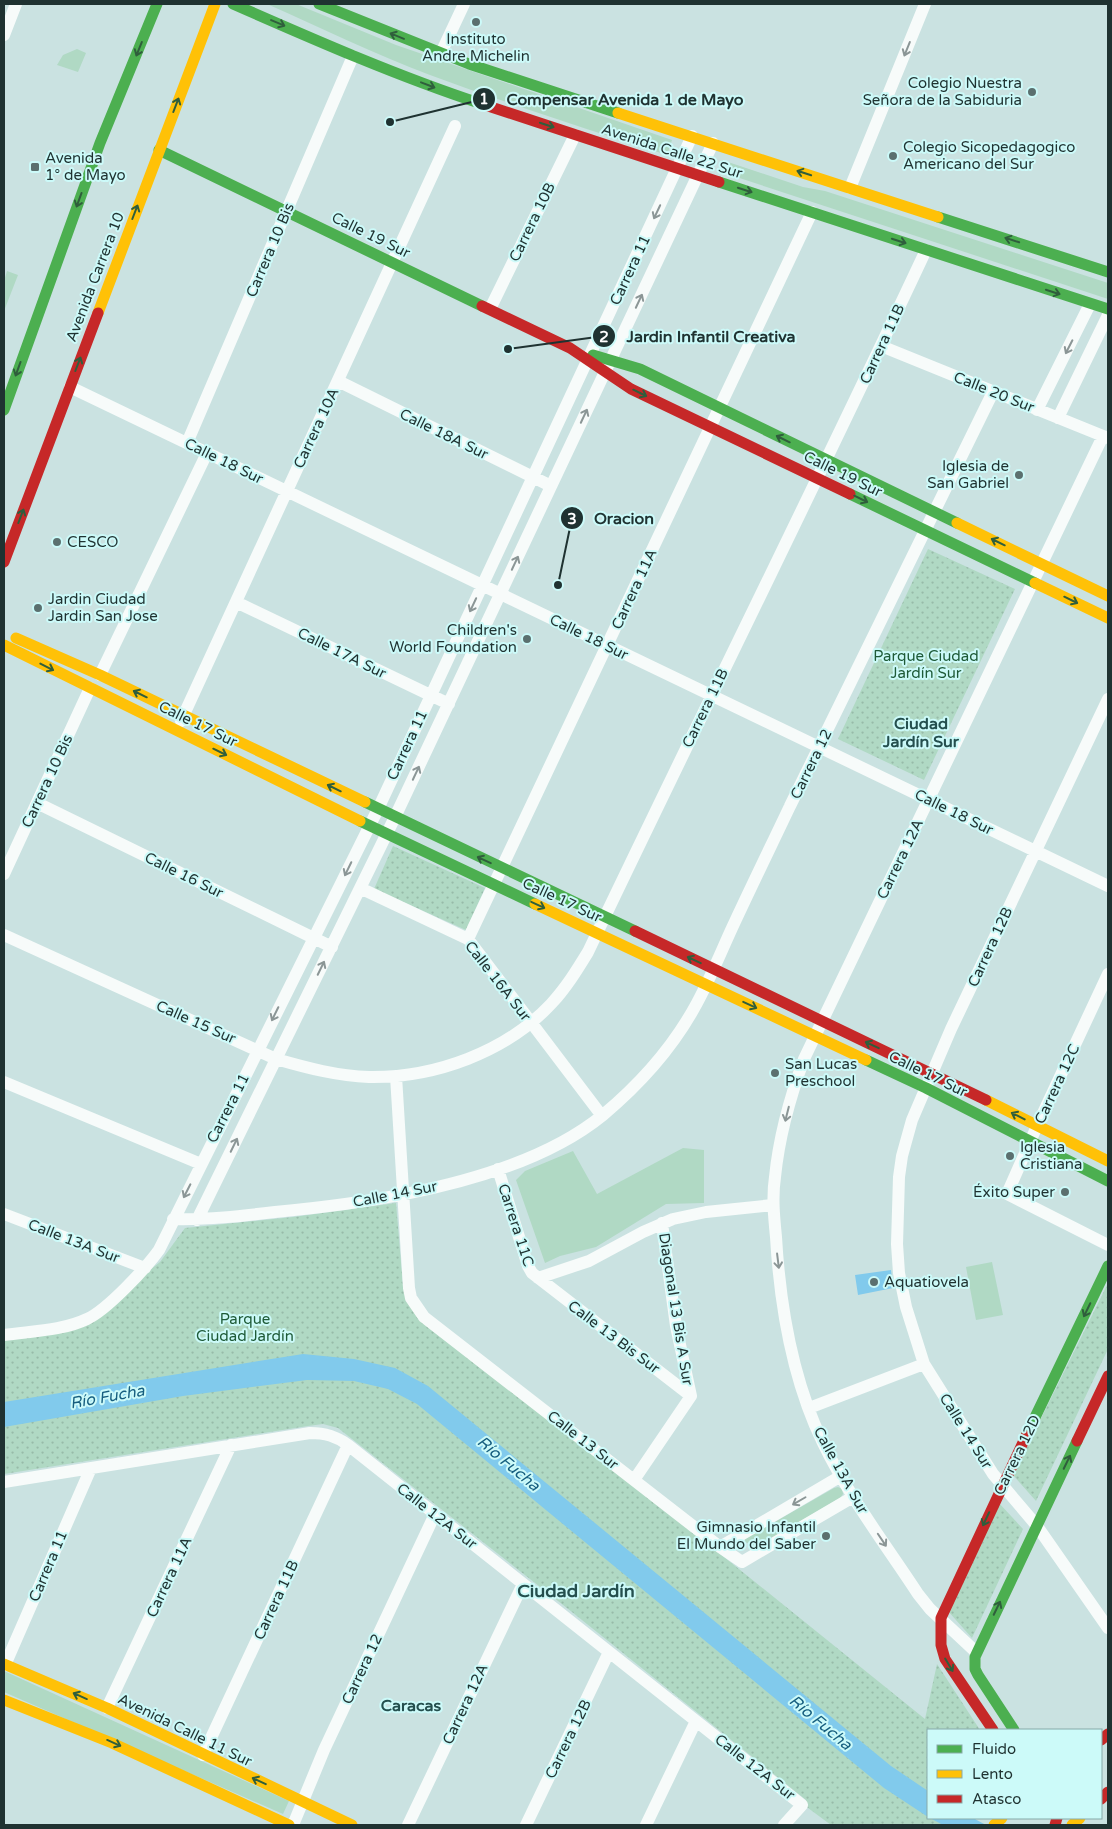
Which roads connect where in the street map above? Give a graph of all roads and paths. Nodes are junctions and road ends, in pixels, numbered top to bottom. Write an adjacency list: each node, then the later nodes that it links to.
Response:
1 (16, 4): 10 (street)
2 (157, 4): 37 (street, one-way to 37)
3 (215, 4): 17 (street, Avenida Carrera 10, one-way to 3)
4 (233, 4): 12 (street, Avenida Calle 22 Sur, one-way to 12)
5 (319, 4): 9 (street, Avenida Calle 22 Sur)
6 (356, 4): 9 (street)
7 (464, 4): 11 (street)
8 (925, 4): 20 (street, one-way to 20)
9 (350, 17): 11 (street, Avenida Calle 22 Sur, one-way to 9)
10 (4, 35)
11 (441, 54): 15 (street, Avenida Calle 22 Sur)
12 (353, 56): 14 (street, Avenida Calle 22 Sur, one-way to 14); 21 (street, Carrera 10 Bis)
13 (455, 126): 24 (street, Carrera 10A)
14 (575, 135): 18 (street, Avenida Calle 22 Sur); 27 (street, Carrera 10B)
15 (692, 136): 16 (street, Avenida Calle 22 Sur); 18 (street, Carrera 11)
16 (713, 143): 19 (street, Carrera 11); 20 (street, Avenida Calle 22 Sur, one-way to 16)
17 (159, 150): 21 (street, Calle 19 Sur); 34 (street, Avenida Carrera 10, one-way to 17)
18 (677, 168): 19 (street, Avenida Calle 22 Sur); 31 (street, Carrera 11, one-way to 31)
19 (698, 175): 22 (street, Avenida Calle 22 Sur, one-way to 22); 32 (street, Carrera 11, one-way to 19)
20 (850, 188): 25 (street, Avenida Calle 22 Sur, one-way to 20)
21 (286, 212): 24 (street, Calle 19 Sur); 42 (street, Carrera 10 Bis)
22 (812, 212): 23 (street, Avenida Calle 22 Sur, one-way to 23); 36 (street, Carrera 11A)
23 (926, 250): 26 (street, Avenida Calle 22 Sur, one-way to 26); 30 (street, Carrera 11B)
24 (392, 262): 27 (street, Calle 19 Sur); 33 (street, Carrera 10A)
25 (1108, 272)
26 (1090, 304): 28 (street, Avenida Calle 22 Sur); 38 (street, one-way to 38)
27 (490, 309): 31 (street, Calle 19 Sur)
28 (1108, 310)
29 (1108, 315): 39 (street)
30 (881, 346): 35 (street, Calle 20 Sur); 44 (street, Carrera 11B)
31 (589, 357): 32 (street, Calle 19 Sur); 45 (street, Carrera 11)
32 (608, 366): 36 (street, Calle 19 Sur); 40 (street, Calle 19 Sur, one-way to 40); 47 (street, Carrera 11, one-way to 32)
33 (338, 381): 45 (street, Calle 18A Sur); 48 (street, Carrera 10A)
34 (70, 387): 42 (street, Calle 18 Sur); 51 (street, Avenida Carrera 10, one-way to 34)
35 (993, 392): 38 (street, Calle 20 Sur); 49 (street, Carrera 12)
36 (719, 408): 40 (street, Carrera 11A); 44 (street, Calle 19 Sur, one-way to 36)
37 (4, 410)
38 (1037, 410): 39 (street, Calle 20 Sur)
39 (1058, 418): 41 (street, Calle 20 Sur)
40 (710, 427): 46 (street, Calle 19 Sur); 61 (street, Carrera 11A)
41 (1106, 437): 52 (street, Carrera 12A)
42 (187, 443): 43 (street, Calle 18 Sur)
43 (206, 453): 48 (street, Calle 18 Sur); 62 (street)
44 (826, 460): 46 (street, Carrera 11B); 49 (street, Calle 19 Sur)
45 (533, 477): 47 (street, Calle 18A Sur); 54 (street, Carrera 11)
46 (817, 478): 50 (street, Calle 19 Sur, one-way to 50); 65 (street, Carrera 11B)
47 (551, 486): 55 (street, Carrera 11, one-way to 47)
48 (287, 492): 54 (street, Calle 18 Sur); 57 (street, Carrera 10A)
49 (934, 512): 50 (street, Carrera 12); 52 (street, Calle 19 Sur, one-way to 49)
50 (925, 530): 53 (street, Calle 19 Sur); 70 (street, Carrera 12)
51 (4, 562)
52 (1042, 564): 53 (street, Carrera 12A); 56 (street, Calle 19 Sur)
53 (1033, 582): 58 (street, Calle 19 Sur, one-way to 58); 71 (street, Carrera 12A)
54 (482, 586): 55 (street, Calle 18 Sur); 64 (street, Carrera 11, one-way to 64)
55 (500, 594): 61 (street, Calle 18 Sur); 67 (street, Carrera 11)
56 (1108, 596)
57 (236, 602): 64 (street, Calle 17A Sur); 68 (street, Carrera 10A)
58 (1108, 618)
59 (4, 633): 62 (street, Calle 17 Sur)
60 (4, 645): 63 (street, Calle 17 Sur, one-way to 63)
61 (607, 646): 65 (street, Calle 18 Sur); 78 (street, Carrera 11A)
62 (100, 675): 68 (street, Calle 17 Sur, one-way to 62)
63 (90, 688): 69 (street, Calle 17 Sur); 72 (street, Carrera 10 Bis)
64 (431, 695): 67 (street, Calle 17A Sur); 73 (street, Carrera 11)
65 (711, 696): 70 (street, Calle 18 Sur); 83 (street, Carrera 11B)
66 (1108, 699): 77 (street, Carrera 12B)
67 (449, 704): 74 (street, Carrera 11, one-way to 67)
68 (184, 716): 69 (street, Carrera 10A); 73 (street, Calle 17 Sur, one-way to 68)
69 (177, 730): 75 (street, Calle 17 Sur, one-way to 75)
70 (819, 748): 71 (street, Calle 18 Sur); 89 (street, Carrera 12)
71 (928, 800): 77 (street, Calle 18 Sur); 92 (street, Carrera 12A)
72 (37, 803): 79 (street, Carrera 10 Bis); 86 (street, Calle 16 Sur)
73 (378, 809): 74 (street, Calle 17 Sur); 75 (street, Carrera 11)
74 (395, 817): 76 (street, Carrera 11); 78 (street, Calle 17 Sur, one-way to 74)
75 (370, 825): 76 (street, Calle 17 Sur); 86 (street, Carrera 11, one-way to 86)
76 (387, 834): 80 (street, Calle 17 Sur); 82 (street, Carrera 11)
77 (1036, 852): 81 (street, Calle 18 Sur); 97 (street, Carrera 12B)
78 (502, 868): 80 (street, Carrera 11A); 83 (street, Calle 17 Sur)
79 (4, 874)
80 (494, 884): 84 (street, Calle 17 Sur, one-way to 84); 87 (street, Carrera 11A)
81 (1108, 886)
82 (360, 888): 87 (street, Calle 16A Sur); 88 (street, Carrera 11)
83 (605, 917): 84 (street, Carrera 11B); 89 (street, Calle 17 Sur, one-way to 83)
84 (597, 933): 91 (street, Calle 17 Sur); 93 (street, Carrera 11B)
85 (4, 935): 95 (street, Calle 15 Sur)
86 (313, 938): 88 (street, Calle 16 Sur); 95 (street, Carrera 11, one-way to 95)
87 (468, 939): 93 (street, Calle 16A Sur)
88 (332, 947): 96 (street, Carrera 11, one-way to 88)
89 (713, 969): 91 (street, Carrera 12); 92 (street, Calle 17 Sur)
90 (1108, 974): 102 (street, Carrera 12C)
91 (706, 984): 94 (street, Calle 17 Sur, one-way to 94); 101 (street, Carrera 12)
92 (822, 1021): 94 (street, Carrera 12A); 97 (street, Calle 17 Sur, one-way to 92)
93 (531, 1023): 98 (street, Carrera 11B); 101 (street, Calle 16A Sur)
94 (814, 1036): 100 (street, Calle 17 Sur); 110 (street, Carrera 12A, one-way to 110)
95 (257, 1050): 96 (street, Calle 15 Sur); 105 (street, Carrera 11)
96 (276, 1059): 98 (street, Calle 15 Sur); 113 (street, Carrera 11, one-way to 96)
97 (932, 1073): 100 (street, Carrera 12B); 102 (street, Calle 17 Sur, one-way to 97)
98 (396, 1076): 108 (street)
99 (4, 1082): 105 (street)
100 (926, 1088): 103 (street, Calle 17 Sur); 109 (street, Carrera 12B)
101 (602, 1116): 106 (street, Calle 14 Sur)
102 (1037, 1126): 103 (street, Carrera 12C); 104 (street, Calle 17 Sur)
103 (1030, 1141): 107 (street, Calle 17 Sur); 115 (street, Carrera 12C)
104 (1108, 1162)
105 (201, 1164): 112 (street, Carrera 11, one-way to 112)
106 (498, 1169): 108 (street, Calle 14 Sur); 118 (street, Carrera 11C)
107 (1108, 1181)
108 (403, 1195): 113 (street, Calle 14 Sur); 128 (street, Calle 13 Sur)
109 (897, 1202): 120 (street, Calle 14 Sur)
110 (774, 1208): 114 (street); 123 (street, Calle 13A Sur, one-way to 123)
111 (4, 1214): 117 (street, Calle 13A Sur)
112 (173, 1219): 113 (street, Calle 14 Sur); 117 (street, Carrera 11)
113 (197, 1220)
114 (662, 1223): 118 (street); 122 (street, Diagonal 13 Bis A Sur)
115 (1108, 1245)
116 (1108, 1266): 130 (street, Carrera 12D, one-way to 130)
117 (145, 1268): 119 (street, Carrera 11)
118 (538, 1278): 122 (street, Calle 13 Bis Sur)
119 (4, 1335)
120 (924, 1364): 123 (street); 130 (street, Calle 14 Sur)
121 (1108, 1376): 133 (street, one-way to 121)
122 (691, 1396): 128 (street)
123 (809, 1408): 127 (street, Calle 13A Sur)
124 (231, 1445): 125 (street, Calle 12A Sur); 126 (street, Calle 12A Sur); 142 (street, Carrera 11A)
125 (348, 1445): 132 (street, Calle 12A Sur); 146 (street, Carrera 11B)
126 (91, 1468): 129 (street, Calle 12A Sur); 140 (street, Carrera 11)
127 (841, 1476): 131 (street, Calle 13A Sur); 134 (street, one-way to 134)
128 (634, 1480): 134 (street, Calle 13 Sur)
129 (4, 1482)
130 (1002, 1486): 133 (street, Calle 14 Sur); 136 (street, Carrera 12D, one-way to 136)
131 (853, 1497): 134 (street, Calle 13 Sur); 136 (street, Calle 13A Sur, one-way to 136)
132 (435, 1514): 135 (street, Calle 12A Sur); 147 (street, Carrera 12)
133 (1036, 1526): 137 (street, Calle 14 Sur); 139 (street, one-way to 133)
134 (720, 1547)
135 (523, 1584): 138 (street, Calle 12A Sur); 151 (street, Carrera 12A)
136 (941, 1618): 139 (street, Calle 13A Sur); 144 (street, one-way to 144)
137 (1108, 1628)
138 (609, 1652): 143 (street, Calle 12A Sur); 152 (street, Carrera 12B)
139 (976, 1652): 145 (street)
140 (4, 1664): 142 (street, Avenida Calle 11 Sur, one-way to 140)
141 (4, 1700): 148 (street, one-way to 148)
142 (107, 1708): 146 (street, Avenida Calle 11 Sur)
143 (696, 1721): 153 (street); 154 (street, Calle 12A Sur)
144 (992, 1729)
145 (1013, 1729)
146 (203, 1755): 147 (street, Avenida Calle 11 Sur, one-way to 146)
147 (303, 1802): 149 (street, Carrera 12); 150 (street, Avenida Calle 11 Sur)
148 (289, 1825)
149 (293, 1825)
150 (352, 1825)
151 (408, 1825)
152 (526, 1825)
153 (646, 1825)
154 (784, 1825)

